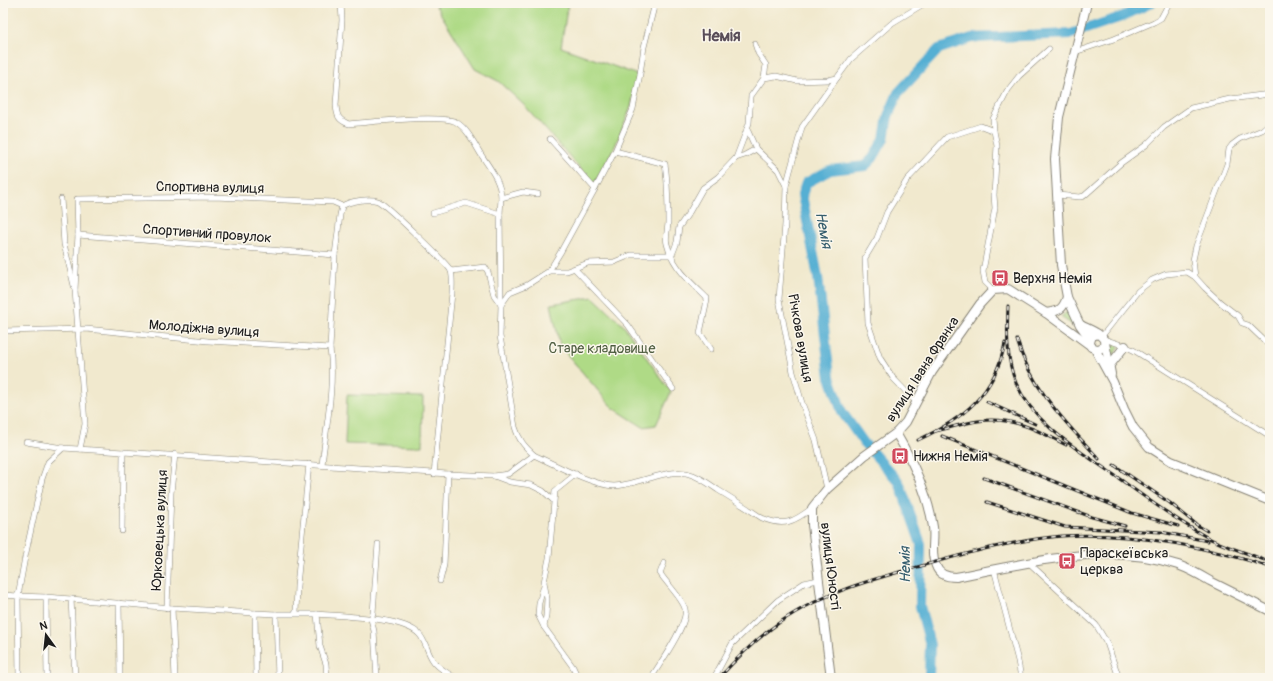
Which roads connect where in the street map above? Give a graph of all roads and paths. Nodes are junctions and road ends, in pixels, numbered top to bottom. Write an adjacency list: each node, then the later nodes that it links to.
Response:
1 (341, 3): 23 (street)
2 (655, 3): 17 (street)
3 (925, 3): 10 (street, Річкова вулиця)
4 (1087, 3): 8 (main road)
5 (1169, 3): 8 (street)
6 (755, 44): 9 (street)
7 (1049, 49): 14 (street)
8 (1075, 52): 22 (main road)
9 (764, 78): 10 (street); 13 (street)
10 (837, 78): 19 (street, Річкова вулиця)
11 (1270, 94): 22 (street)
12 (1270, 123): 34 (street)
13 (747, 129): 16 (street); 18 (street)
14 (994, 131): 36 (street); 52 (street)
15 (550, 139): 20 (street)
16 (756, 149): 18 (street); 19 (street)
17 (615, 151): 20 (street); 30 (street)
18 (736, 158): 30 (street)
19 (786, 186): 68 (street, Річкова вулиця)
20 (595, 189): 33 (street)
21 (538, 194): 23 (street)
22 (1057, 195): 37 (main road)
23 (501, 198): 27 (street)
24 (61, 199): 35 (street)
25 (342, 206): 28 (street, Спортивна вулиця); 29 (street); 32 (street, Спортивна вулиця)
26 (433, 213): 27 (street)
27 (500, 214): 38 (street)
28 (78, 235): 29 (street, Спортивний провулок); 35 (street)
29 (335, 255): 47 (street)
30 (672, 255): 31 (street); 48 (street)
31 (575, 269): 33 (street); 51 (street)
32 (451, 271): 38 (street); 64 (street)
33 (548, 271): 38 (street)
34 (1196, 277): 44 (street); 46 (street)
35 (75, 290): 41 (street)
36 (993, 290): 39 (main road); 52 (main road, вулиця Івана Франка)
37 (1067, 297): 39 (main road); 40 (main road)
38 (501, 305): 60 (street)
39 (1046, 313): 43 (main road)
40 (1080, 325): 44 (main road); 44 (main road)
41 (77, 330): 42 (street, Молодіжна вулиця); 47 (street, Молодіжна вулиця); 57 (street)
42 (3, 331)
43 (1072, 332): 44 (main road); 44 (main road)
44 (1096, 339): 45 (street); 49 (main road); 50 (main road)
45 (1125, 346): 49 (main road); 54 (street)
46 (1270, 346)
47 (330, 348): 63 (street)
48 (711, 349)
49 (1110, 365): 50 (main road)
50 (1113, 382): 70 (main road)
51 (673, 389)
52 (916, 402): 53 (main road, вулиця Івана Франка)
53 (896, 433): 61 (main road, вулиця Івана Франка); 76 (main road)
54 (1270, 436)
55 (26, 442): 56 (street, Юрковецька вулиця)
56 (64, 448): 57 (street, Юрковецька вулиця); 81 (street)
57 (80, 449): 58 (street, Юрковецька вулиця)
58 (123, 452): 59 (street, Юрковецька вулиця); 72 (street)
59 (175, 454): 62 (street, Юрковецька вулиця); 85 (street, Юрковецька вулиця)
60 (534, 455): 66 (street); 67 (street, Юрковецька вулиця)
61 (864, 456): 68 (main road, вулиця Юності)
62 (309, 464): 63 (street, Юрковецька вулиця); 88 (street)
63 (322, 465): 64 (street, Юрковецька вулиця)
64 (434, 474): 65 (street, Юрковецька вулиця)
65 (448, 474): 67 (street, Юрковецька вулиця); 78 (street)
66 (576, 474): 69 (street); 71 (street)
67 (494, 476): 69 (street, Юрковецька вулиця)
68 (827, 489): 71 (main road, вулиця Юності)
69 (553, 500): 79 (street)
70 (1270, 501)
71 (812, 508): 77 (main road, вулиця Юності)
72 (122, 531)
73 (378, 544): 91 (street)
74 (1028, 562): 76 (main road); 86 (main road); 108 (street)
75 (664, 563): 104 (street)
76 (994, 569): 107 (street)
77 (818, 580): 105 (street); 106 (main road, вулиця Юності)
78 (440, 581)
79 (544, 582): 92 (street); 92 (street)
80 (3, 595): 81 (street)
81 (18, 596): 82 (street); 93 (street)
82 (46, 597): 83 (street); 94 (street)
83 (71, 599): 84 (street); 95 (street)
84 (119, 604): 85 (street); 96 (street)
85 (170, 608): 87 (street); 97 (street, Юрковецька вулиця)
86 (1270, 611)
87 (255, 613): 89 (street); 98 (street)
88 (296, 613): 89 (street); 90 (street)
89 (276, 614): 99 (street)
90 (317, 614): 91 (street); 100 (street)
91 (371, 619): 101 (street); 102 (street)
92 (544, 627): 103 (street)
93 (19, 678)
94 (46, 678)
95 (75, 678)
96 (120, 678)
97 (175, 678)
98 (256, 678)
99 (278, 678)
100 (326, 678)
101 (377, 678)
102 (455, 678)
103 (578, 678)
104 (651, 678)
105 (714, 678)
106 (831, 678)
107 (1021, 678)
108 (1119, 678)

